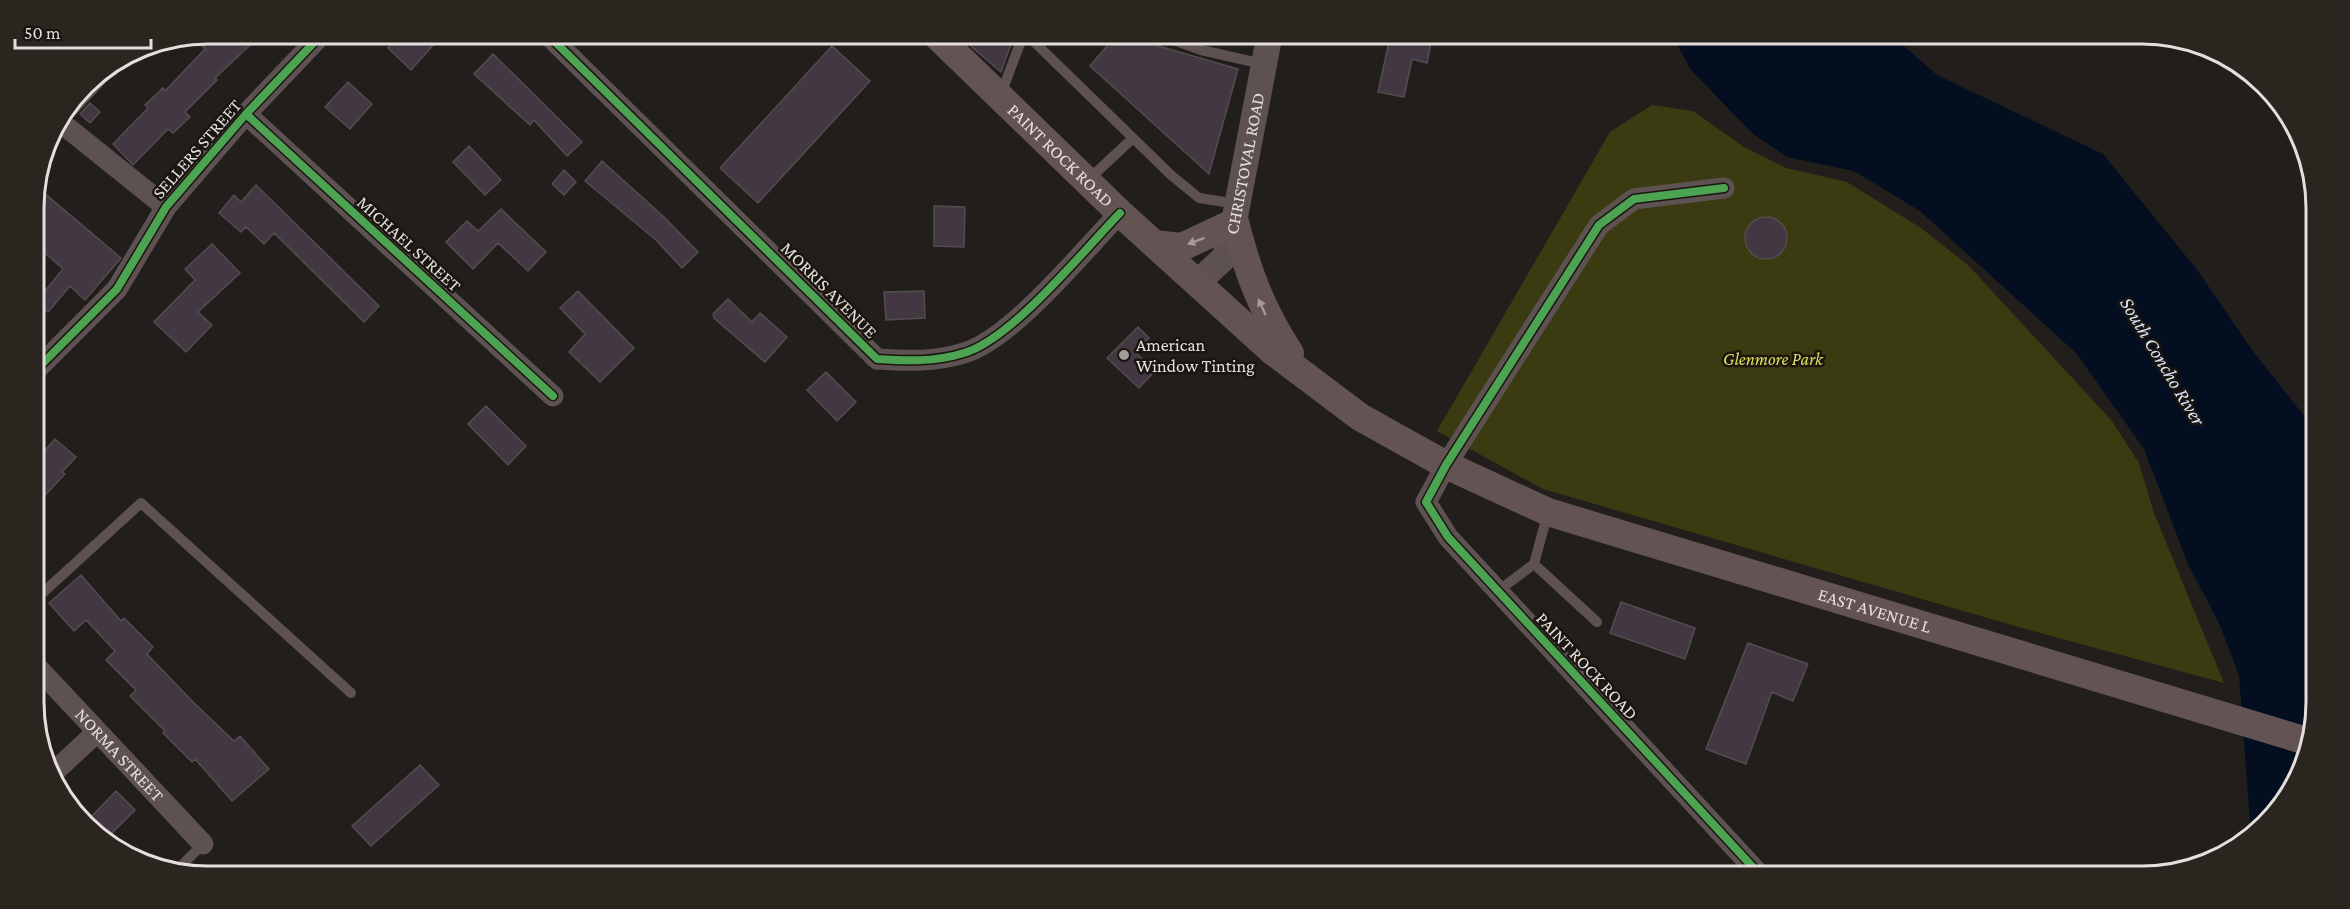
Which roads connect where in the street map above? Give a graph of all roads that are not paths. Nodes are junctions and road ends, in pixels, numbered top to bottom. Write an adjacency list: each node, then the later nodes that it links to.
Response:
1 (313, 44): 10 (street, SELLERS STREET)
2 (557, 44): 16 (street, MORRIS AVENUE)
3 (945, 44): 9 (main road, PAINT ROCK ROAD)
4 (1021, 44): 9 (lane)
5 (1036, 44): 12 (lane)
6 (1184, 44): 8 (lane)
7 (1268, 44): 8 (street, CHRISTOVAL ROAD)
8 (1264, 64): 17 (street, CHRISTOVAL ROAD)
9 (1000, 97): 13 (main road, PAINT ROCK ROAD)
10 (246, 114): 15 (street, SELLERS STREET); 22 (street, MICHAEL STREET)
11 (65, 126): 15 (street)
12 (1133, 138): 13 (lane); 17 (lane)
13 (1087, 181): 16 (main road, PAINT ROCK ROAD)
14 (1724, 188): 23 (street)
15 (166, 207): 20 (street, SELLERS STREET)
16 (1120, 213): 18 (main road, PAINT ROCK ROAD)
17 (1236, 213): 18 (main road, one-way to 18); 19 (street, CHRISTOVAL ROAD); 21 (main road, one-way to 17)
18 (1154, 244): 19 (main road, PAINT ROCK ROAD)
19 (1197, 283): 21 (main road, PAINT ROCK ROAD)
20 (44, 362)
21 (1304, 374): 23 (main road, PAINT ROCK ROAD)
22 (553, 396)
23 (1446, 465): 24 (main road, EAST AVENUE L); 26 (street, PAINT ROCK ROAD)
24 (1548, 512): 25 (lane); 32 (main road, EAST AVENUE L)
25 (1534, 564): 26 (lane); 28 (lane)
26 (1498, 591): 36 (street, PAINT ROCK ROAD)
27 (44, 592): 30 (lane)
28 (1598, 622)
29 (44, 675): 31 (street, NORMA STREET)
30 (351, 693)
31 (97, 732): 33 (street); 34 (street, NORMA STREET)
32 (2301, 739)
33 (58, 768)
34 (203, 844): 35 (lane)
35 (183, 864)
36 (1751, 865)

